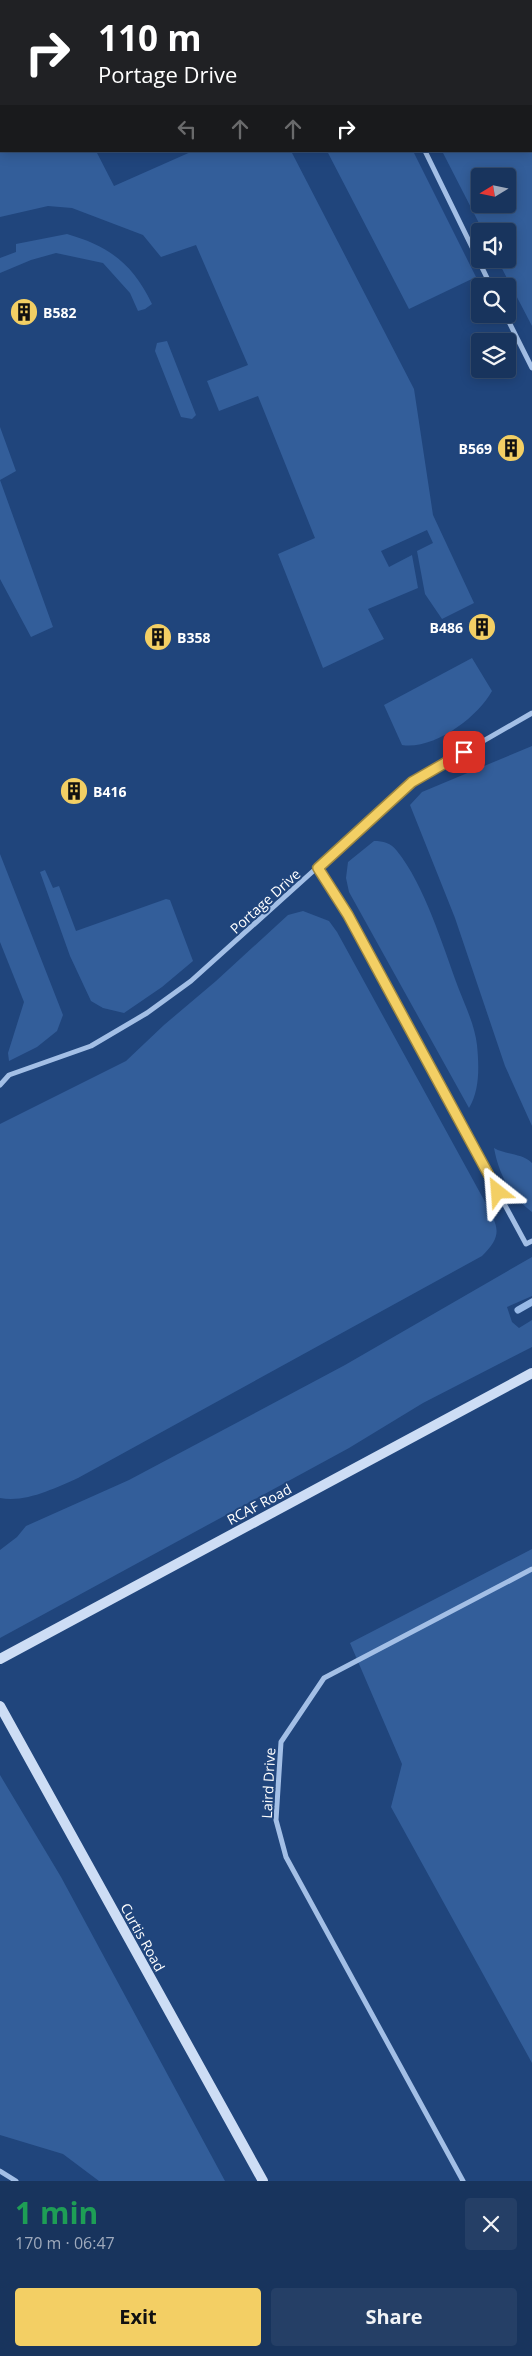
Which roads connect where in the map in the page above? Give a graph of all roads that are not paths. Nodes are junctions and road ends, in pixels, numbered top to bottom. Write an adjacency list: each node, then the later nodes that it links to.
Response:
1 (425, 152): 2 (street)
2 (488, 278)
3 (510, 323): 4 (street)
4 (532, 368)
5 (532, 713): 6 (street, Portage Drive)
6 (318, 868): 7 (street, Portage Drive); 8 (street)
7 (0, 1084)
8 (532, 1241)
9 (532, 1373): 11 (main road, RCAF Road)
10 (532, 1570): 16 (street, Laird Drive)
11 (0, 1659)
12 (0, 1706): 15 (main road, Curtis Road)
13 (0, 2171): 14 (street)
14 (16, 2181)
15 (263, 2181)
16 (462, 2181)

